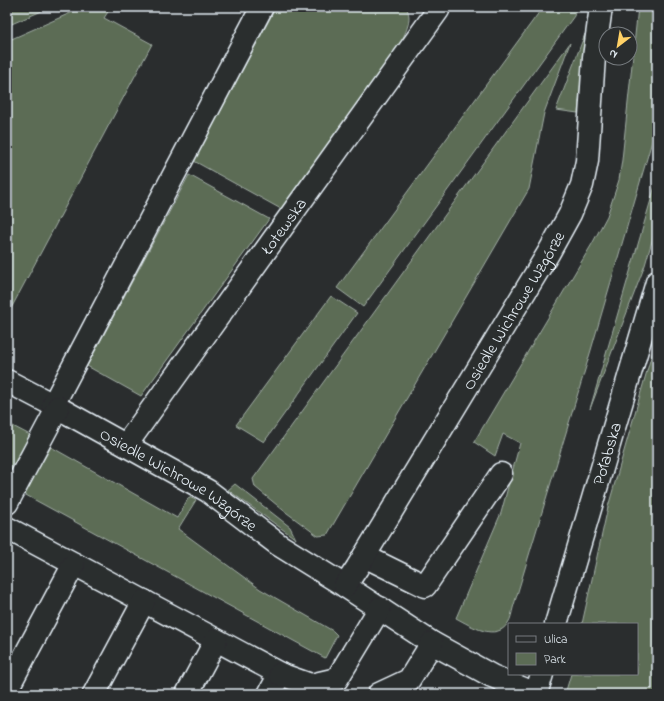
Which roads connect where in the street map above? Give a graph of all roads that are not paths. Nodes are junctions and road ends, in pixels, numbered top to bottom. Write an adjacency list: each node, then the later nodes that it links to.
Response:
1 (262, 7): 6 (street)
2 (434, 7): 7 (street, Łotewska)
3 (601, 7): 11 (street, Osiedle Wichrowe Wzgórze)
4 (657, 282): 16 (street, Połabska)
5 (7, 381): 6 (street, Osiedle Wichrowe Wzgórze)
6 (56, 406): 7 (street, Osiedle Wichrowe Wzgórze); 9 (street)
7 (126, 445): 13 (street, Osiedle Wichrowe Wzgórze)
8 (501, 474): 11 (street)
9 (7, 503)
10 (7, 528): 12 (street)
11 (364, 556): 13 (street, Osiedle Wichrowe Wzgórze)
12 (74, 564): 14 (street); 22 (street)
13 (345, 586): 15 (street, Osiedle Wichrowe Wzgórze)
14 (144, 601): 17 (street); 24 (street)
15 (380, 608): 18 (street, Osiedle Wichrowe Wzgórze); 19 (street)
16 (556, 623)
17 (216, 640): 19 (street); 25 (street)
18 (432, 643): 21 (street); 27 (street, Osiedle Wichrowe Wzgórze)
19 (280, 674): 26 (street)
20 (542, 675): 27 (street)
21 (414, 687): 23 (street)
22 (7, 689)
23 (386, 693)
24 (94, 694)
25 (187, 694)
26 (269, 694)
27 (536, 694)

